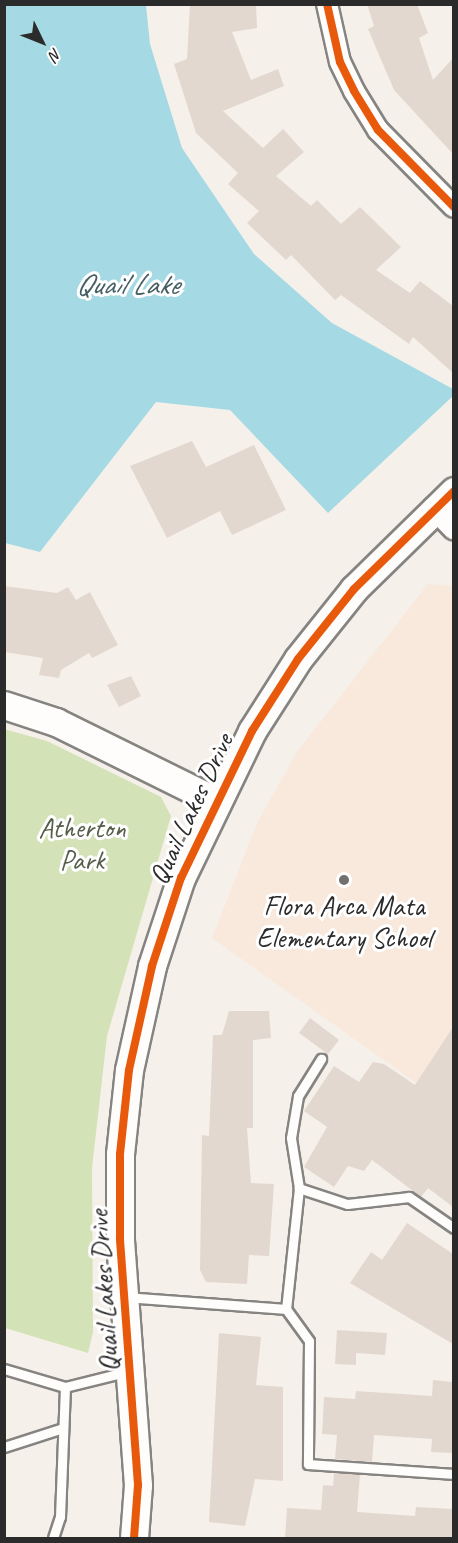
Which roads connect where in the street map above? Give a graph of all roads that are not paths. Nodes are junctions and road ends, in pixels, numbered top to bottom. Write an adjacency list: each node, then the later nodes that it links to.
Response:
1 (327, 4): 2 (street)
2 (453, 207)
3 (453, 491): 4 (main road, Quail Lakes Drive)
4 (433, 508): 5 (street); 7 (main road, Quail Lakes Drive)
5 (453, 530)
6 (4, 705): 7 (main road)
7 (216, 801): 11 (main road, Quail Lakes Drive)
8 (321, 1059): 9 (lane)
9 (299, 1188): 10 (lane); 12 (lane)
10 (453, 1228)
11 (123, 1297): 12 (lane); 14 (main road, Quail Lakes Drive)
12 (286, 1309): 18 (lane)
13 (4, 1369): 15 (lane)
14 (131, 1370): 15 (lane); 20 (main road, Quail Lakes Drive)
15 (65, 1387): 16 (lane)
16 (63, 1428): 17 (lane); 19 (lane)
17 (4, 1446)
18 (453, 1474)
19 (53, 1539)
20 (134, 1539)

